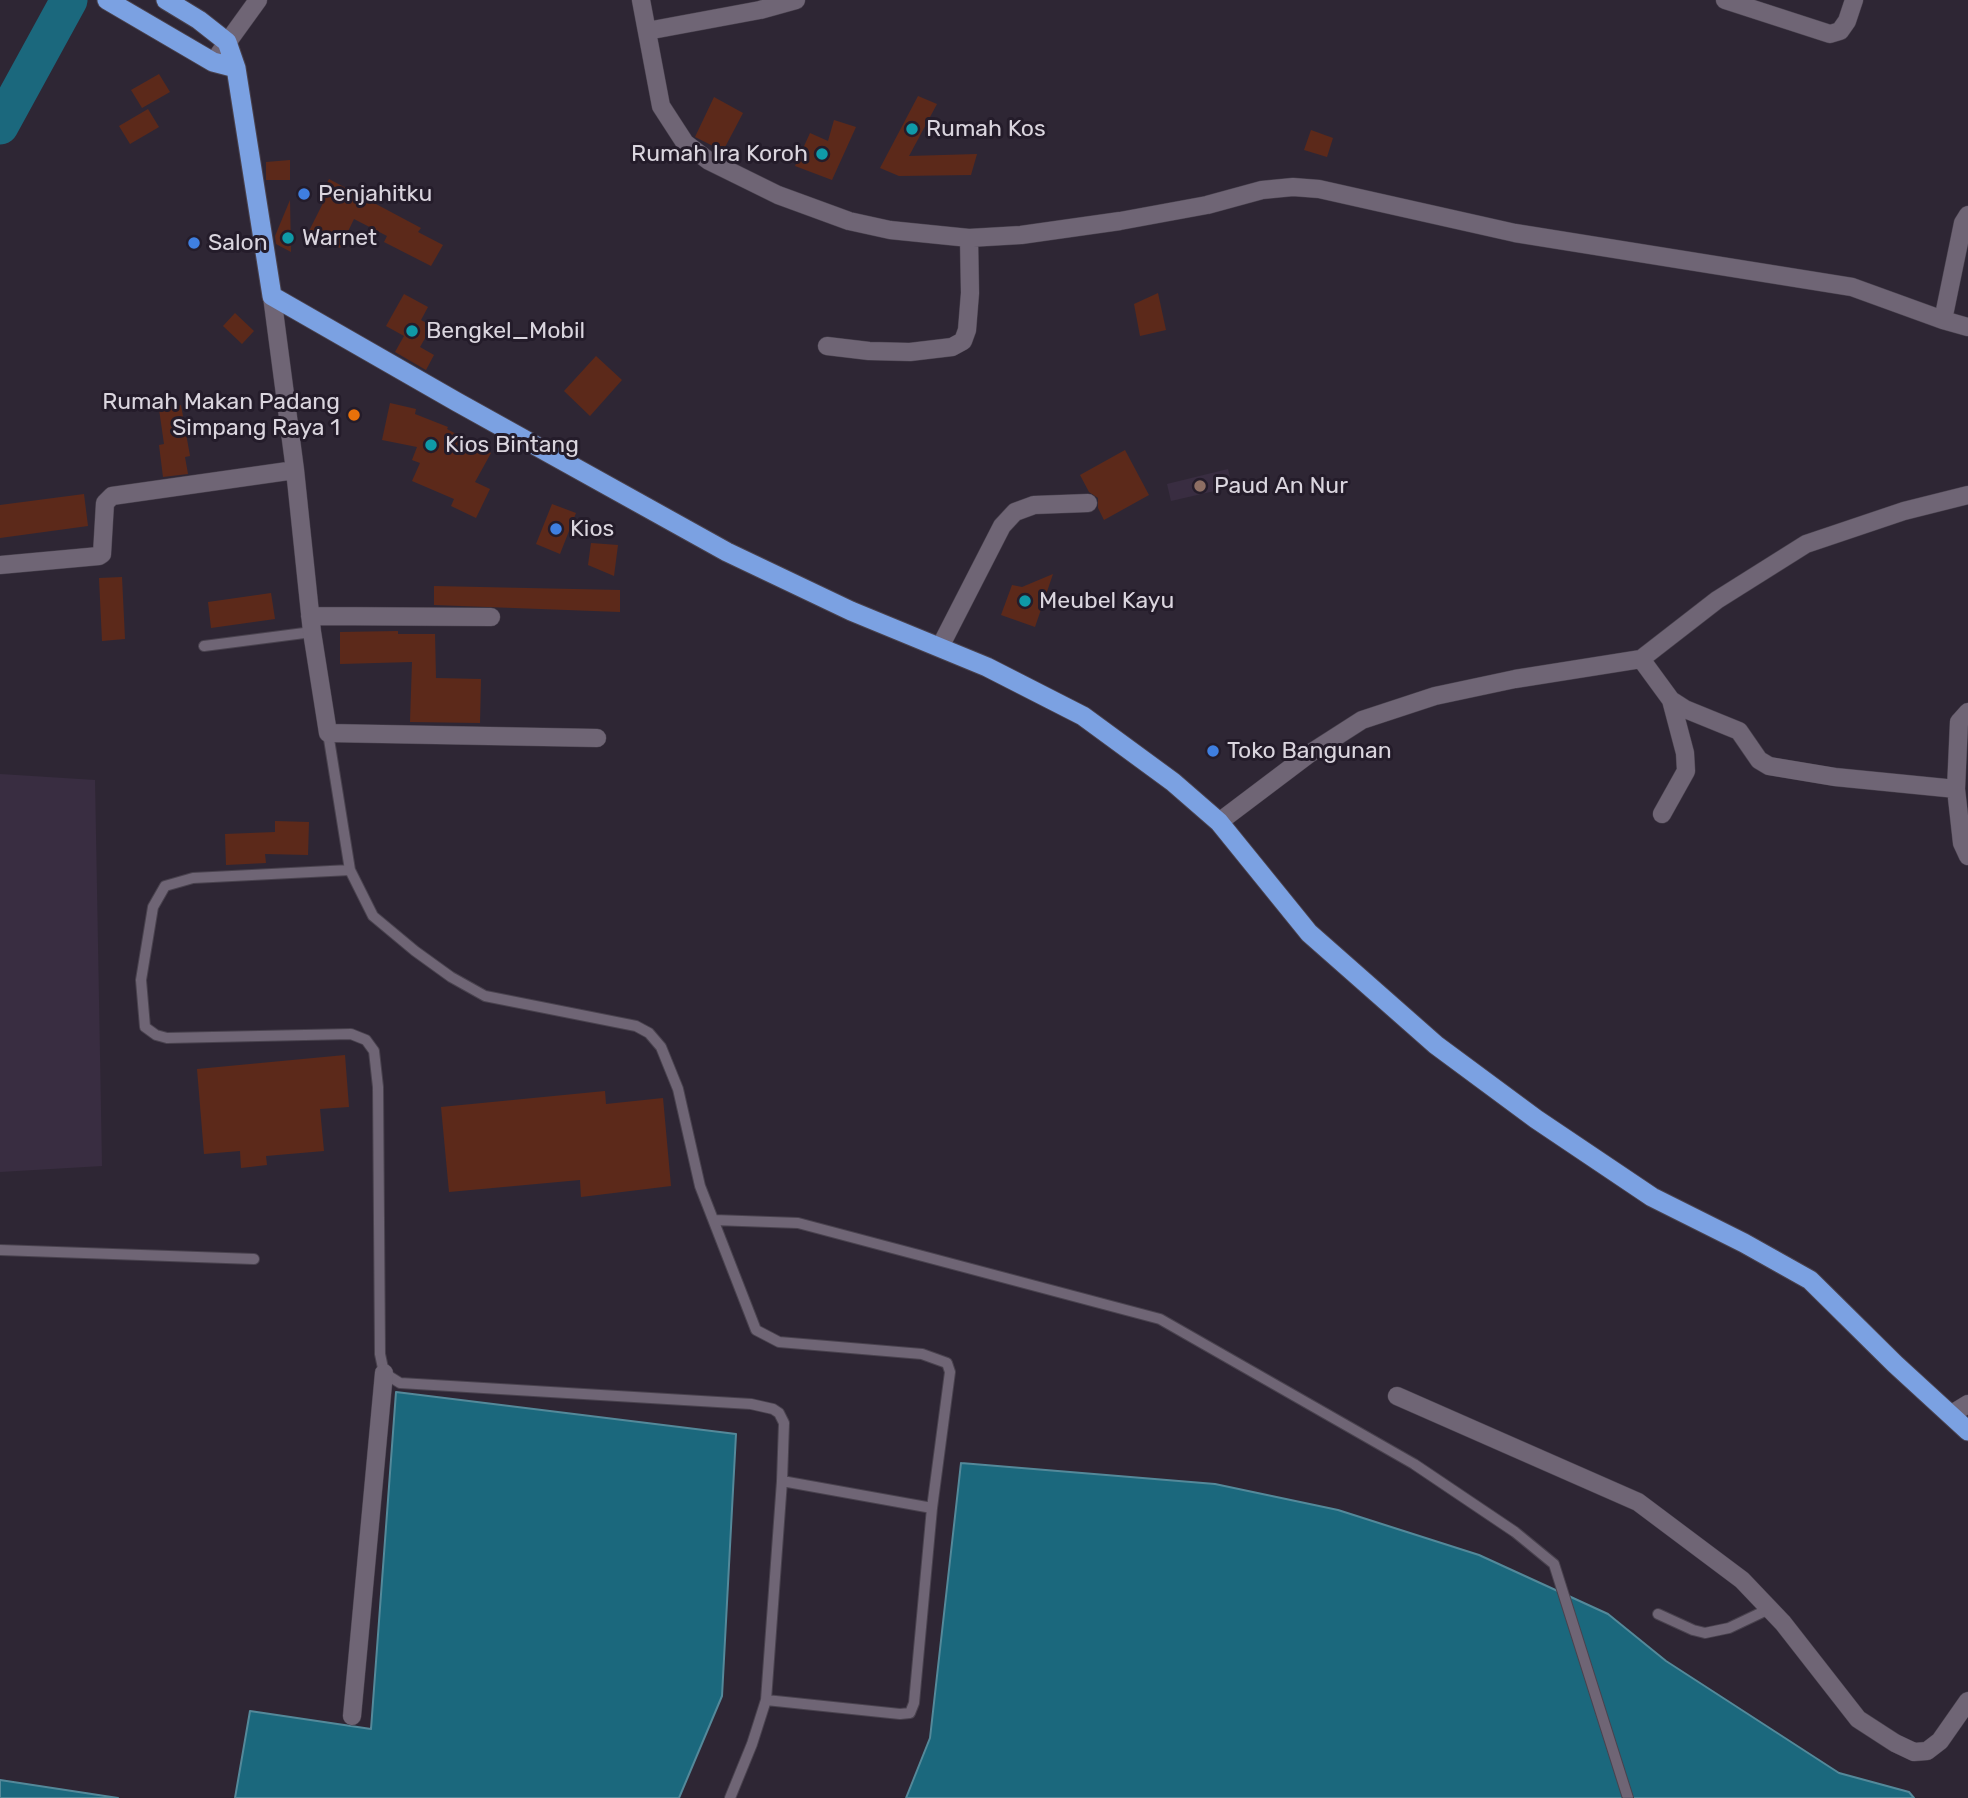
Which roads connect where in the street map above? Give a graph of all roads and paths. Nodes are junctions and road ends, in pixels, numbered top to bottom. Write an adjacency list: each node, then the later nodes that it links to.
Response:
1 (107, 0): 10 (highway)
2 (166, 0): 9 (highway)
3 (258, 0): 9 (street)
4 (641, 0): 8 (street)
5 (796, 0): 8 (street)
6 (1725, 0): 7 (street)
7 (1854, 0)
8 (647, 31): 13 (street)
9 (227, 42): 10 (street); 11 (highway)
10 (213, 62): 11 (highway)
11 (236, 68): 14 (highway)
12 (1968, 215): 15 (street)
13 (969, 238): 15 (street); 17 (street)
14 (272, 296): 18 (street); 25 (highway)
15 (1943, 320): 16 (street)
16 (1968, 327)
17 (827, 346)
18 (295, 470): 21 (street); 23 (street)
19 (1968, 495): 26 (street)
20 (1088, 503): 25 (street)
21 (0, 565)
22 (491, 617): 23 (street)
23 (311, 624): 24 (lane); 29 (street)
24 (204, 646)
25 (940, 647): 33 (highway)
26 (1641, 659): 27 (street); 33 (street)
27 (1671, 700): 31 (street); 32 (street)
28 (1968, 712): 31 (street)
29 (328, 733): 30 (street); 35 (lane)
30 (597, 738)
31 (1955, 789): 34 (street)
32 (1662, 814)
33 (1219, 822): 42 (highway)
34 (1968, 856)
35 (350, 870): 36 (lane); 39 (lane)
36 (714, 1220): 45 (lane); 52 (lane)
37 (0, 1250): 38 (lane)
38 (254, 1259)
39 (384, 1373): 44 (lane); 50 (street)
40 (1397, 1396): 46 (street)
41 (1968, 1404): 42 (street)
42 (1950, 1415): 43 (highway)
43 (1968, 1432)
44 (782, 1481): 45 (lane); 48 (lane)
45 (932, 1508): 48 (lane)
46 (1769, 1609): 47 (lane); 49 (street)
47 (1658, 1614)
48 (766, 1700): 51 (lane)
49 (1968, 1701)
50 (352, 1716)
51 (730, 1798)
52 (1628, 1798)

